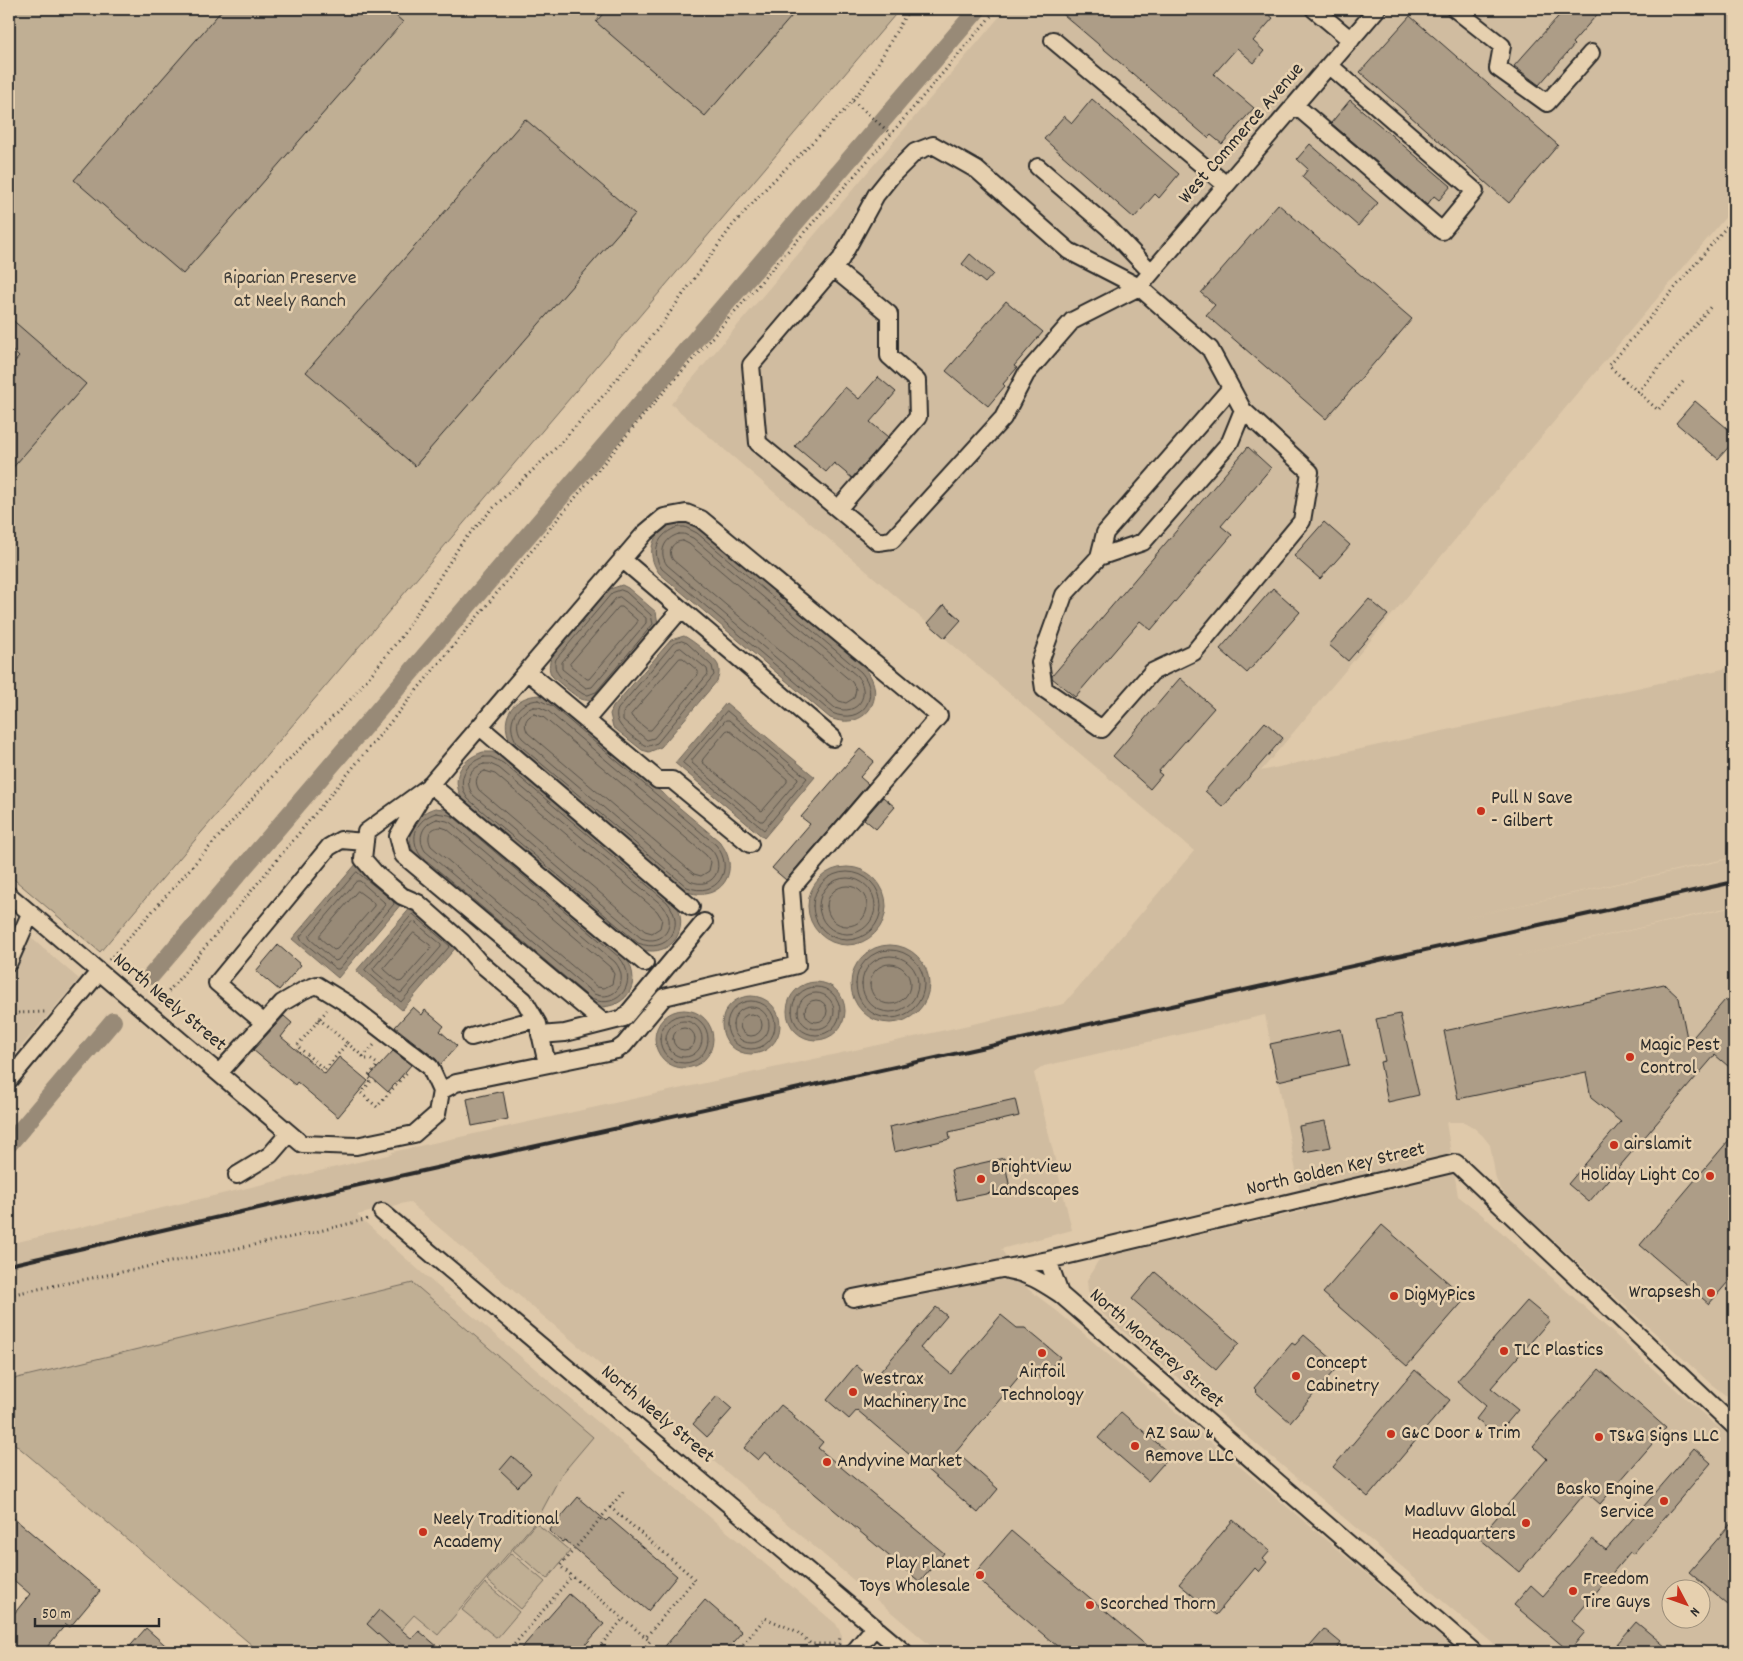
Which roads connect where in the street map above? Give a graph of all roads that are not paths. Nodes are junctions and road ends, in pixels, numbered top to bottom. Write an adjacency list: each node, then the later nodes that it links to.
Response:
1 (1314, 9): 5 (street)
2 (1377, 9): 5 (street, West Commerce Avenue)
3 (1455, 9): 6 (street)
4 (1053, 40): 10 (street)
5 (1351, 40): 7 (street, West Commerce Avenue)
6 (1591, 53)
7 (1329, 65): 8 (street, West Commerce Avenue); 8 (street)
8 (1295, 105): 10 (street, West Commerce Avenue)
9 (1038, 167): 12 (street)
10 (1226, 185): 12 (street, West Commerce Avenue)
11 (833, 268): 13 (street); 16 (street); 16 (street)
12 (1151, 272): 13 (street, West Commerce Avenue)
13 (1139, 287): 14 (street); 16 (street)
14 (1231, 388): 15 (street); 17 (street)
15 (1243, 410): 17 (street); 17 (street)
16 (838, 509)
17 (1099, 556)
18 (622, 559): 19 (street); 20 (street); 39 (street)
19 (681, 609): 21 (street); 23 (street)
20 (528, 671): 21 (street); 22 (street)
21 (586, 720): 26 (street)
22 (480, 727): 24 (street); 28 (street)
23 (833, 738)
24 (429, 786): 25 (street); 32 (street); 35 (street)
25 (364, 842): 34 (street); 36 (street)
26 (750, 844)
27 (9, 895): 29 (street, North Neely Street)
28 (691, 906)
29 (30, 914): 31 (street); 33 (street, North Neely Street)
30 (704, 922): 35 (street)
31 (9, 962)
32 (644, 963)
33 (99, 972): 40 (street, North Neely Street); 41 (street)
34 (536, 1019): 37 (street); 38 (street)
35 (604, 1023): 37 (street)
36 (264, 1024): 40 (street); 42 (street)
37 (540, 1035): 39 (street)
38 (471, 1037)
39 (547, 1064): 42 (street)
40 (219, 1073): 43 (street, North Neely Street)
41 (9, 1080)
42 (441, 1091): 43 (street, North Neely Street)
43 (289, 1132): 44 (street)
44 (237, 1175)
45 (383, 1213): 51 (street, North Neely Street)
46 (1048, 1260): 47 (street, North Golden Key Street); 48 (street, North Monterey Street); 50 (street, North Golden Key Street)
47 (1001, 1269): 48 (street, North Monterey Street); 49 (street, North Golden Key Street)
48 (1060, 1294): 54 (street, North Monterey Street)
49 (853, 1298)
50 (1734, 1426)
51 (875, 1627): 52 (street); 53 (street, North Neely Street)
52 (854, 1652)
53 (904, 1652)
54 (1474, 1652)

